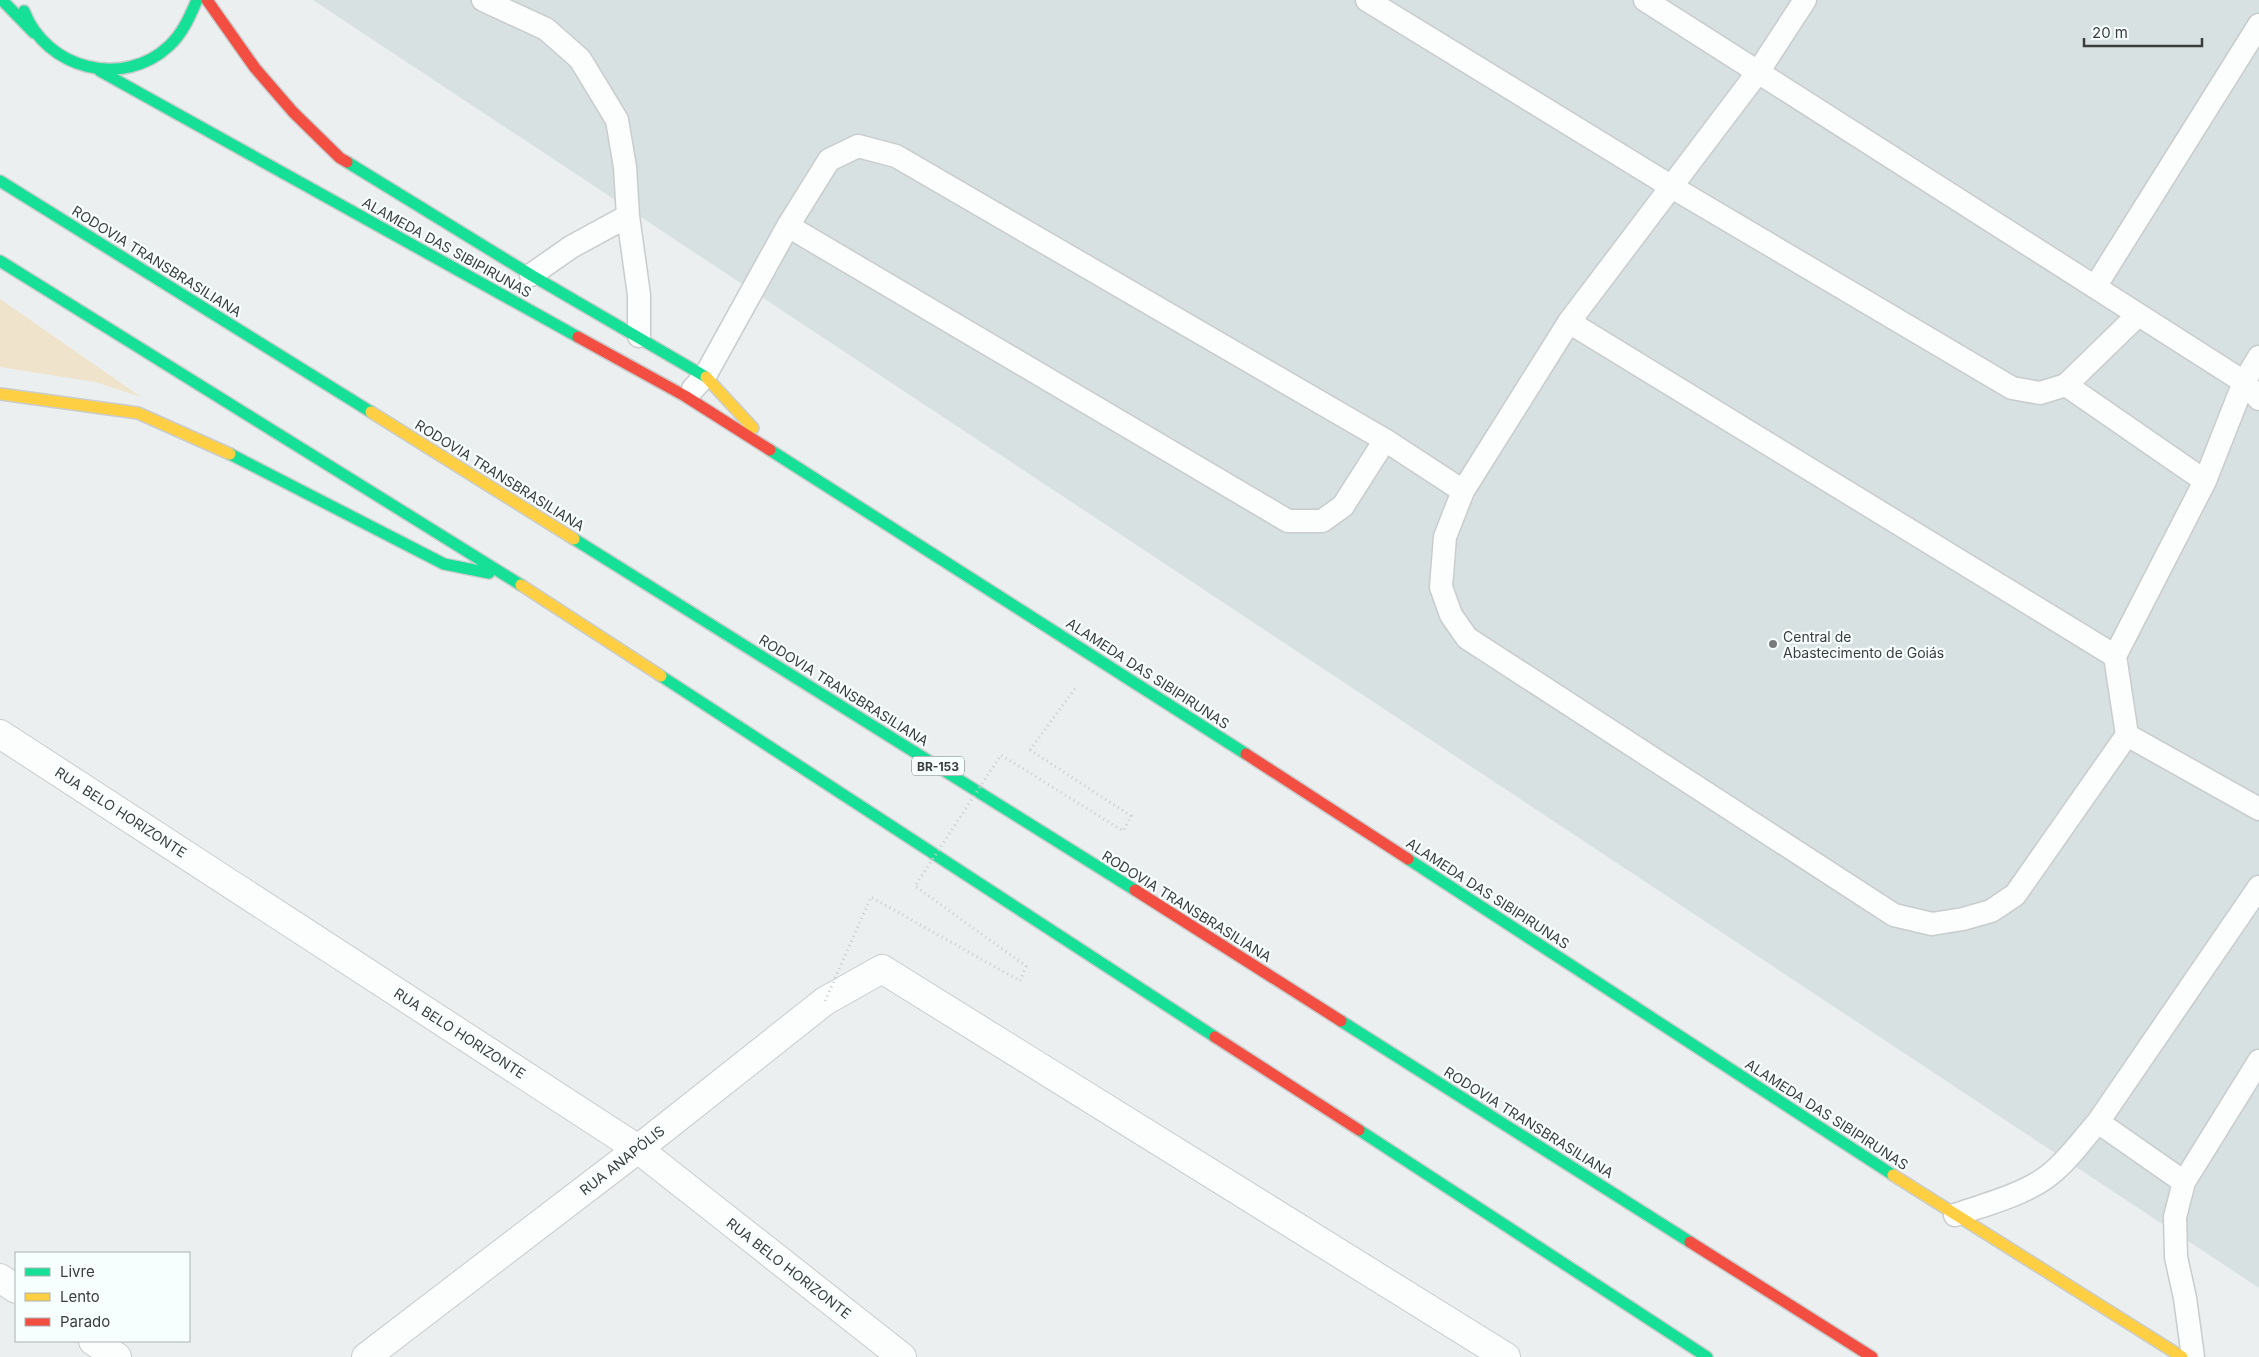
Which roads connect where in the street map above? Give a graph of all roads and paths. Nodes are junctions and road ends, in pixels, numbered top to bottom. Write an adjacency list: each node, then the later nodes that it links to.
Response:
1 (2, 0): 10 (main road)
2 (20, 0): 10 (main road)
3 (197, 0): 11 (main road)
4 (207, 0): 18 (main road, ALAMEDA DAS SIBIPIRUNAS)
5 (483, 0): 15 (lane)
6 (1367, 0): 14 (lane)
7 (1645, 0): 12 (lane)
8 (1805, 0): 12 (lane)
9 (2259, 25): 19 (lane)
10 (34, 33): 11 (main road)
11 (100, 71): 28 (main road, ALAMEDA DAS SIBIPIRUNAS)
12 (1758, 72): 14 (lane); 19 (lane)
13 (0, 181): 55 (main road, RODOVIA TRANSBRASILIANA / BR-153)
14 (1672, 187): 21 (lane); 26 (lane)
15 (628, 216): 18 (lane); 22 (lane)
16 (788, 226): 24 (lane); 30 (lane); 30 (lane)
17 (0, 261): 34 (main road)
18 (531, 275): 22 (main road, ALAMEDA DAS SIBIPIRUNAS)
19 (2095, 287): 20 (lane)
20 (2138, 315): 25 (lane); 26 (lane)
21 (1569, 322): 33 (lane); 35 (lane)
22 (639, 336): 24 (main road, ALAMEDA DAS SIBIPIRUNAS)
23 (2259, 357): 25 (lane)
24 (705, 376): 28 (lane); 31 (main road, ALAMEDA DAS SIBIPIRUNAS)
25 (2244, 382): 29 (lane); 32 (lane)
26 (2066, 385): 32 (lane)
27 (0, 394): 34 (main road)
28 (685, 396): 31 (main road, ALAMEDA DAS SIBIPIRUNAS)
29 (2259, 399)
30 (1385, 440): 33 (lane)
31 (777, 454): 36 (main road, ALAMEDA DAS SIBIPIRUNAS)
32 (2205, 481): 35 (lane)
33 (1462, 491): 38 (lane)
34 (507, 576): 54 (main road)
35 (2115, 656): 38 (lane)
36 (1098, 658): 41 (path, bridge); 46 (main road, ALAMEDA DAS SIBIPIRUNAS)
37 (0, 734): 44 (street, RUA BELO HORIZONTE)
38 (2127, 735): 39 (lane)
39 (2259, 809)
40 (2259, 886): 43 (lane)
41 (825, 1001): 44 (street, RUA ANAPÓLIS); 53 (street, RUA ANAPÓLIS)
42 (2259, 1061): 45 (lane)
43 (2098, 1122): 45 (lane); 46 (lane)
44 (638, 1149): 51 (street, RUA ANAPÓLIS); 52 (street, RUA BELO HORIZONTE)
45 (2184, 1182): 57 (lane)
46 (1955, 1215): 56 (main road, ALAMEDA DAS SIBIPIRUNAS)
47 (0, 1278): 48 (street)
48 (15, 1288)
49 (94, 1342): 50 (street)
50 (117, 1357)
51 (366, 1357)
52 (902, 1357)
53 (1506, 1357)
54 (1707, 1357)
55 (1872, 1357)
56 (2182, 1357)
57 (2193, 1357)

